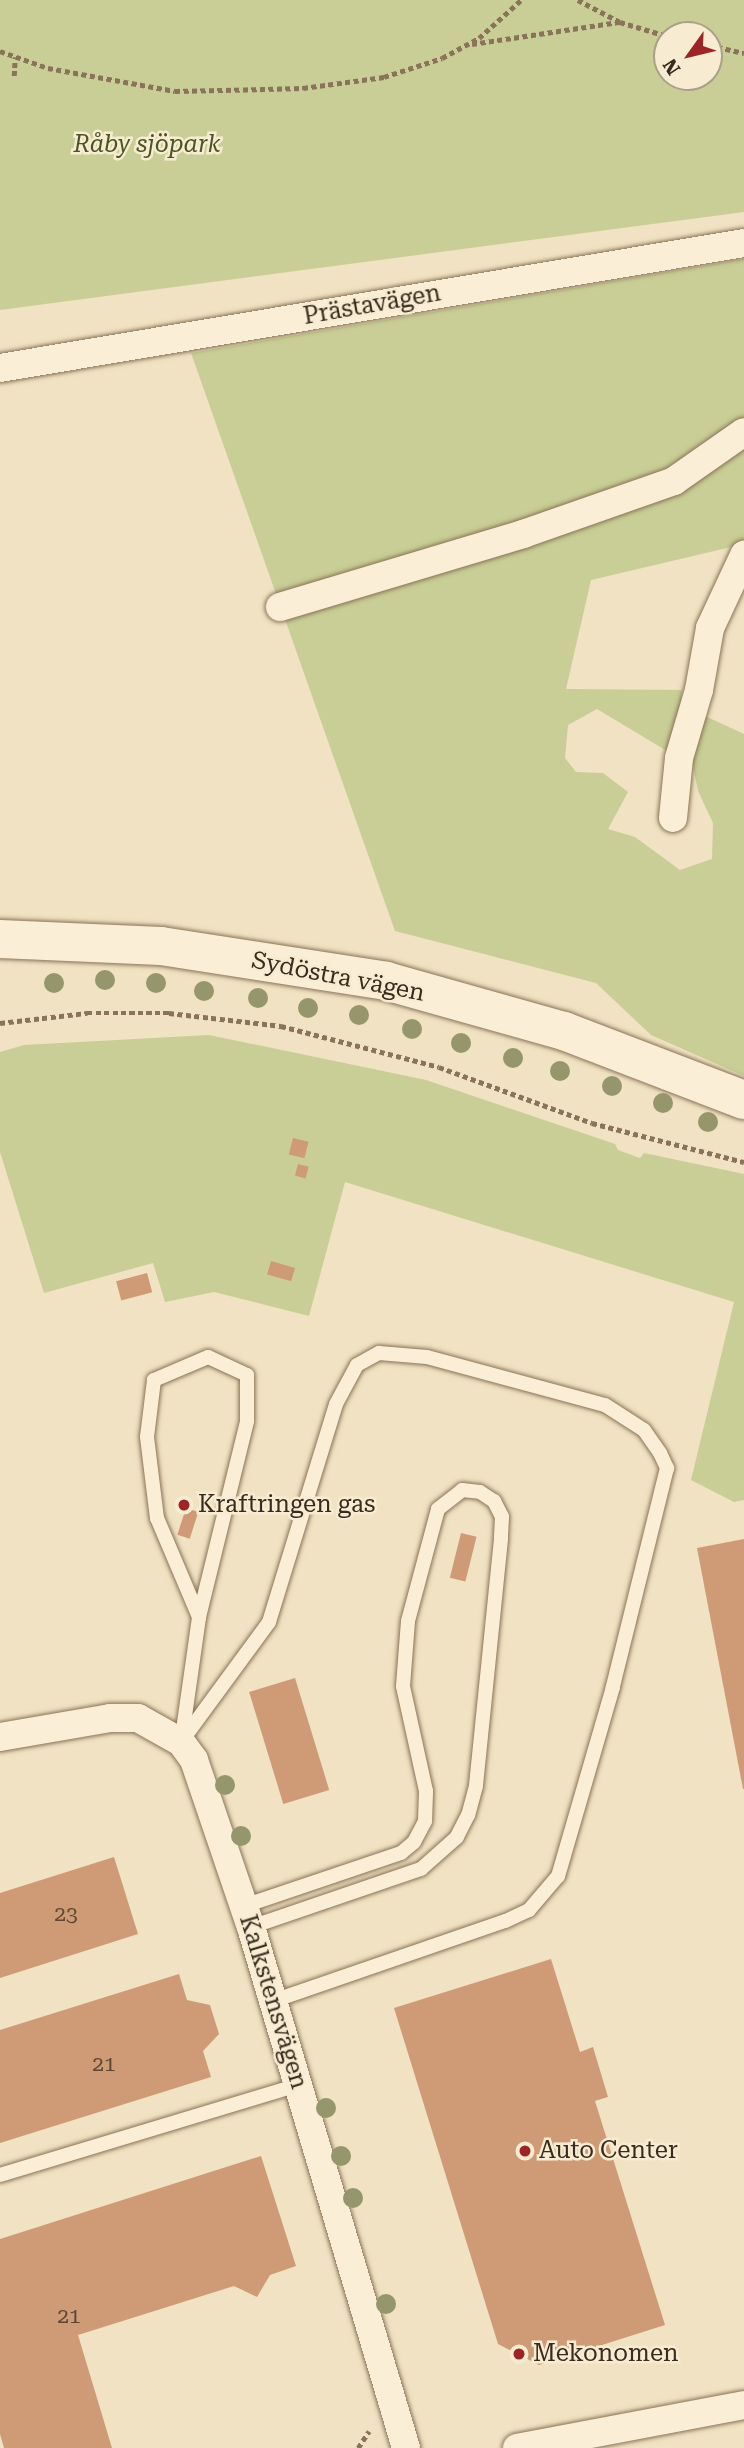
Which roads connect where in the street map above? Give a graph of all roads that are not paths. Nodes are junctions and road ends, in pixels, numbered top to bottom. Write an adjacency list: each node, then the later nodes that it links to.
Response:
1 (744, 243): 2 (street, Prästavägen)
2 (0, 368)
3 (744, 432): 5 (street)
4 (744, 555): 6 (street)
5 (280, 607)
6 (673, 818)
7 (0, 939): 8 (main road, Sydöstra vägen)
8 (744, 1100)
9 (199, 1617): 9 (lane); 11 (lane)
10 (0, 1737): 11 (street)
11 (181, 1742): 12 (street, Kalkstensvägen); 13 (lane)
12 (247, 1916): 12 (lane); 13 (street, Kalkstensvägen)
13 (273, 2001): 14 (street, Kalkstensvägen)
14 (298, 2085): 15 (lane); 17 (street, Kalkstensvägen)
15 (0, 2175)
16 (744, 2405): 18 (street)
17 (406, 2448)
18 (517, 2448)

